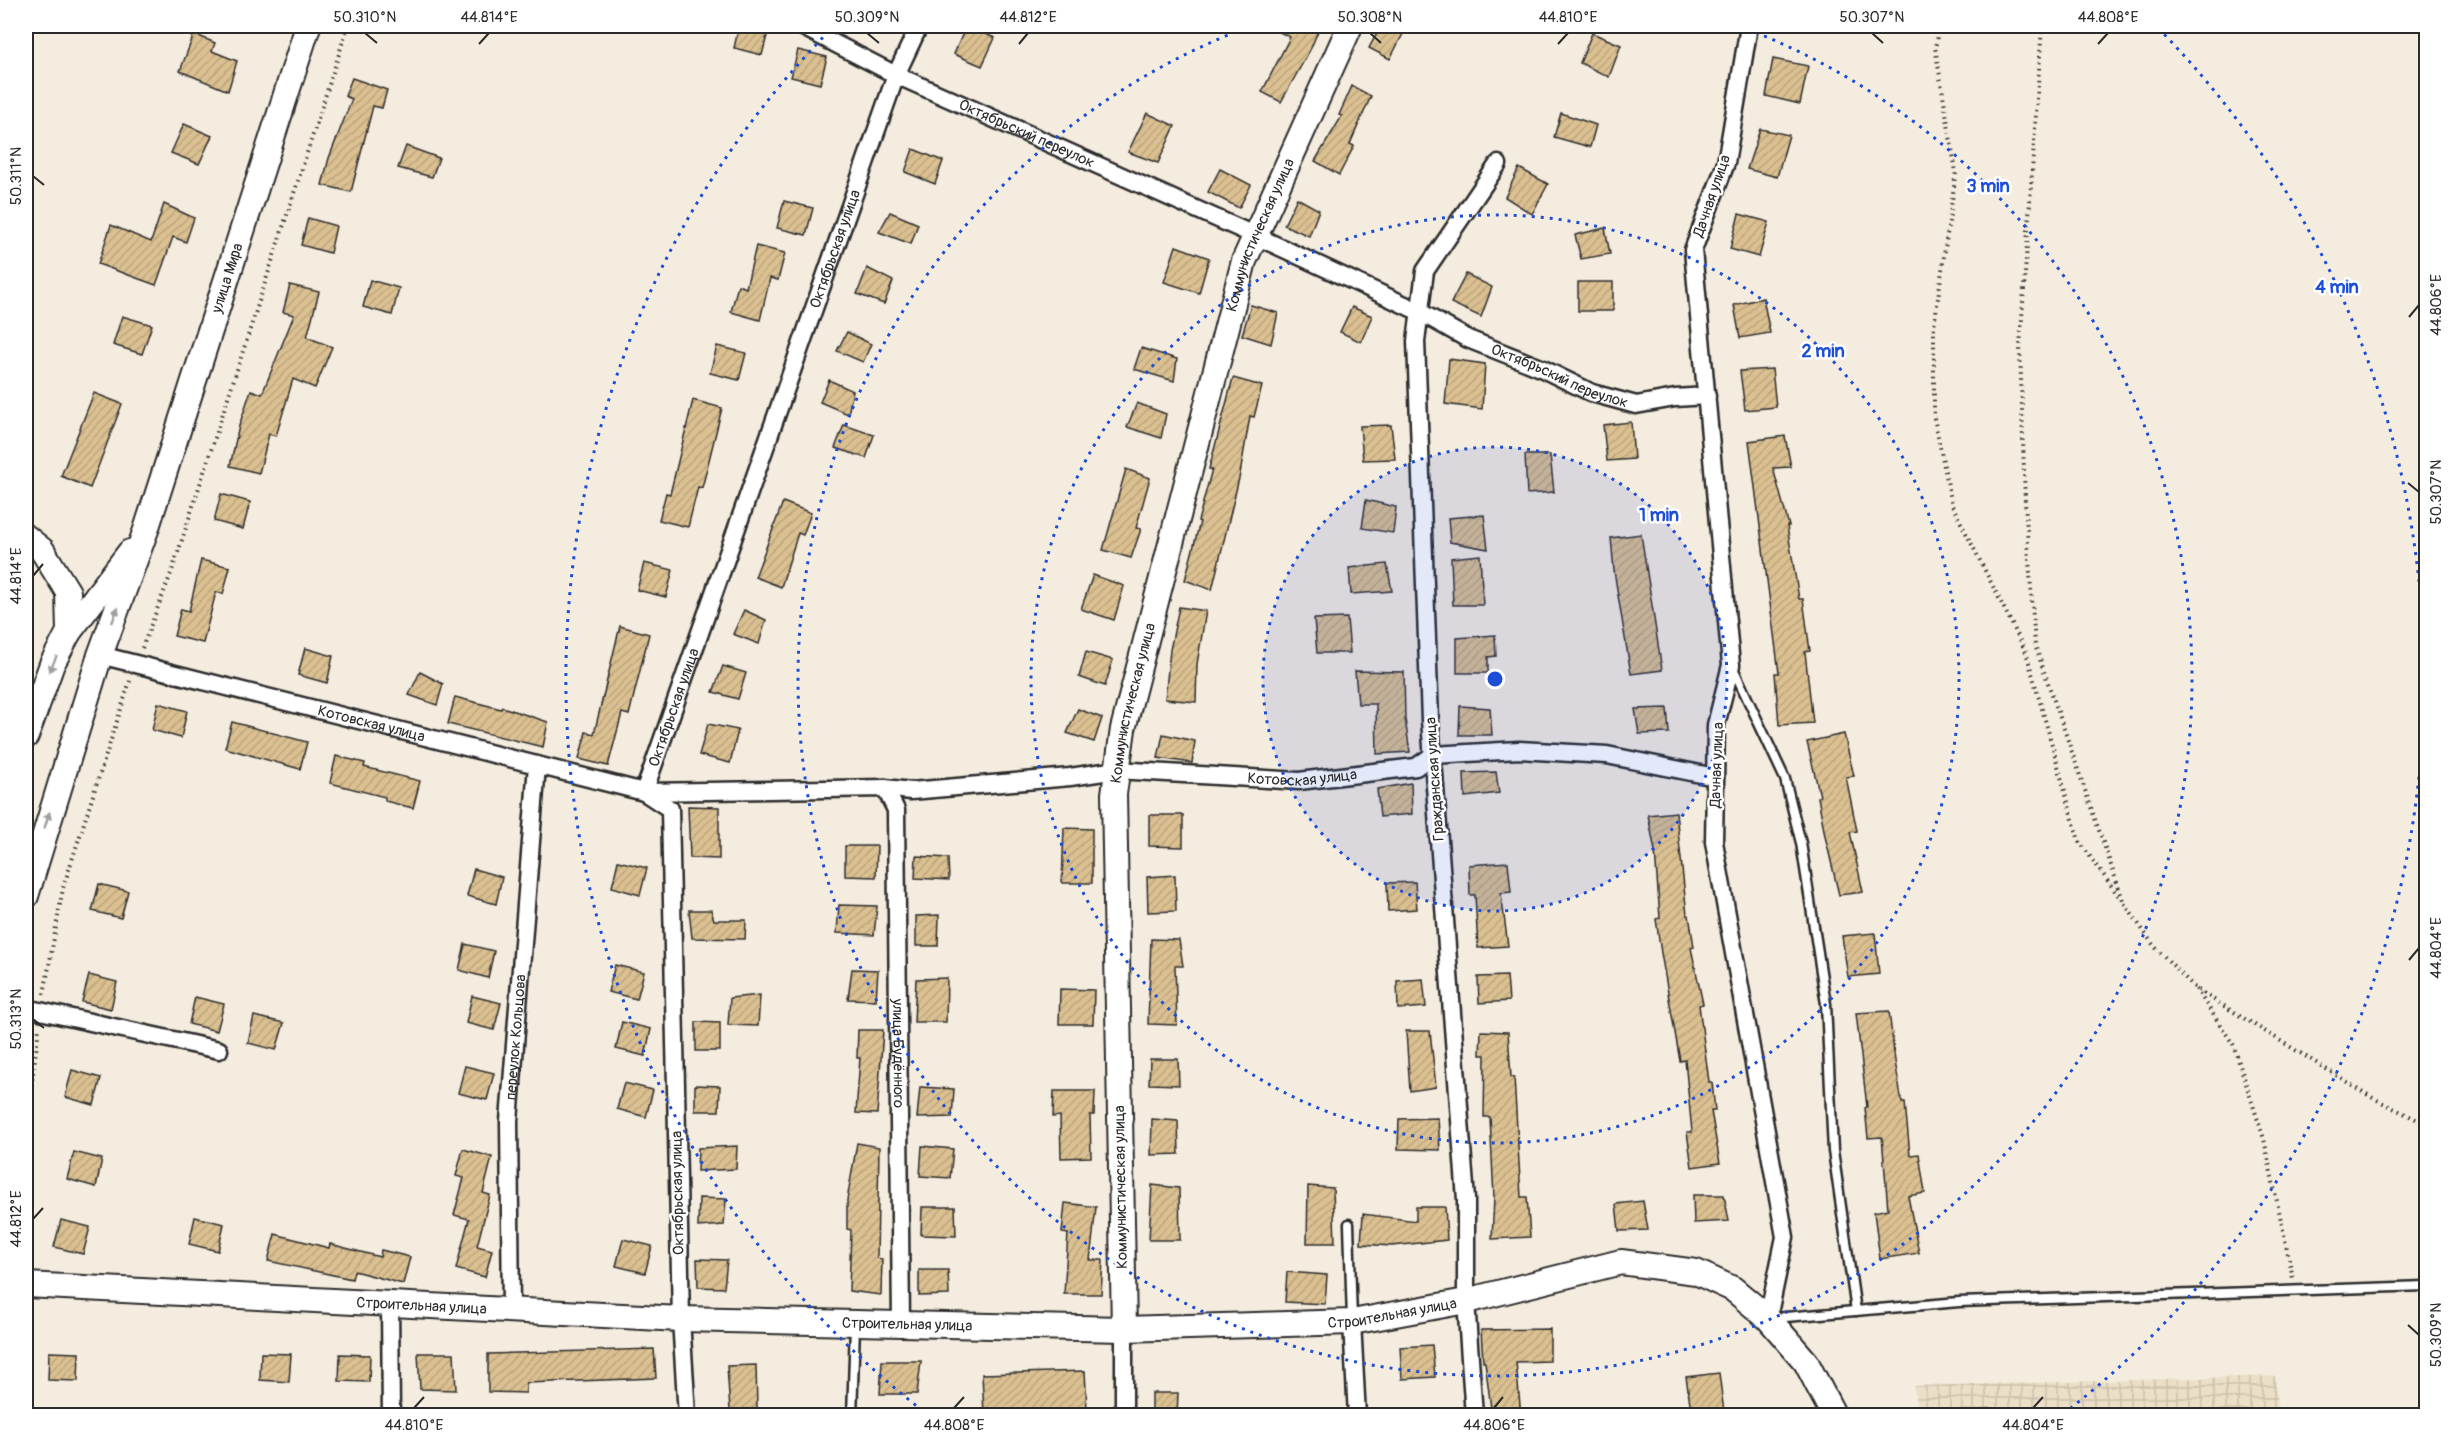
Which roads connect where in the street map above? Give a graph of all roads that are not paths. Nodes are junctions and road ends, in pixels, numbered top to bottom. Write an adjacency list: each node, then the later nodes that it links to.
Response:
1 (308, 26): 11 (main road, улица Мира)
2 (801, 26): 6 (street, Октябрьский переулок)
3 (919, 26): 6 (street, Октябрьская улица)
4 (1350, 26): 8 (main road, Коммунистическая улица)
5 (1749, 26): 10 (street, Дачная улица)
6 (896, 75): 8 (street, Октябрьский переулок); 22 (street, Октябрьская улица)
7 (1498, 164): 9 (street, Гражданская улица)
8 (1256, 236): 9 (street, Октябрьский переулок); 19 (main road, Коммунистическая улица)
9 (1420, 312): 10 (street, Октябрьский переулок); 17 (street, Гражданская улица)
10 (1707, 396): 15 (street, Дачная улица)
11 (146, 530): 13 (main road); 14 (main road, улица Мира, one-way to 11)
12 (26, 537): 13 (main road)
13 (69, 632): 16 (main road, one-way to 16)
14 (100, 655): 18 (street, Котовская улица); 23 (main road, улица Мира, one-way to 14)
15 (1731, 665): 20 (street, Дачная улица); 32 (lane)
16 (26, 736)
17 (1433, 755): 19 (street, Котовская улица); 20 (street, Котовская улица); 29 (street, Гражданская улица)
18 (537, 765): 22 (street, Котовская улица); 31 (street, переулок Кольцова)
19 (1117, 770): 21 (street, Котовская улица); 38 (main road, Коммунистическая улица)
20 (1715, 777): 34 (street, Дачная улица)
21 (885, 788): 22 (street, Котовская улица); 37 (street, улица Будённого)
22 (644, 792): 33 (street, Октябрьская улица)
23 (26, 896)
24 (33, 1010): 25 (street)
25 (219, 1050)
26 (1349, 1224): 35 (lane)
27 (26, 1285): 30 (main road, Строительная улица)
28 (2427, 1286): 32 (lane)
29 (1466, 1301): 34 (main road, Строительная улица); 35 (main road, Строительная улица); 44 (street, Гражданская улица)
30 (390, 1304): 31 (main road, Строительная улица); 39 (street)
31 (511, 1310): 33 (main road, Строительная улица)
32 (1856, 1311): 34 (lane)
33 (681, 1318): 36 (main road, Строительная улица); 40 (street, Октябрьская улица)
34 (1768, 1318): 45 (main road)
35 (1352, 1322): 38 (main road, Строительная улица); 43 (street)
36 (855, 1323): 37 (main road, Строительная улица); 41 (lane)
37 (901, 1324): 38 (main road, Строительная улица)
38 (1124, 1329): 42 (street, Коммунистическая улица)
39 (391, 1416)
40 (687, 1416)
41 (852, 1416)
42 (1124, 1416)
43 (1357, 1416)
44 (1474, 1416)
45 (1834, 1416)

